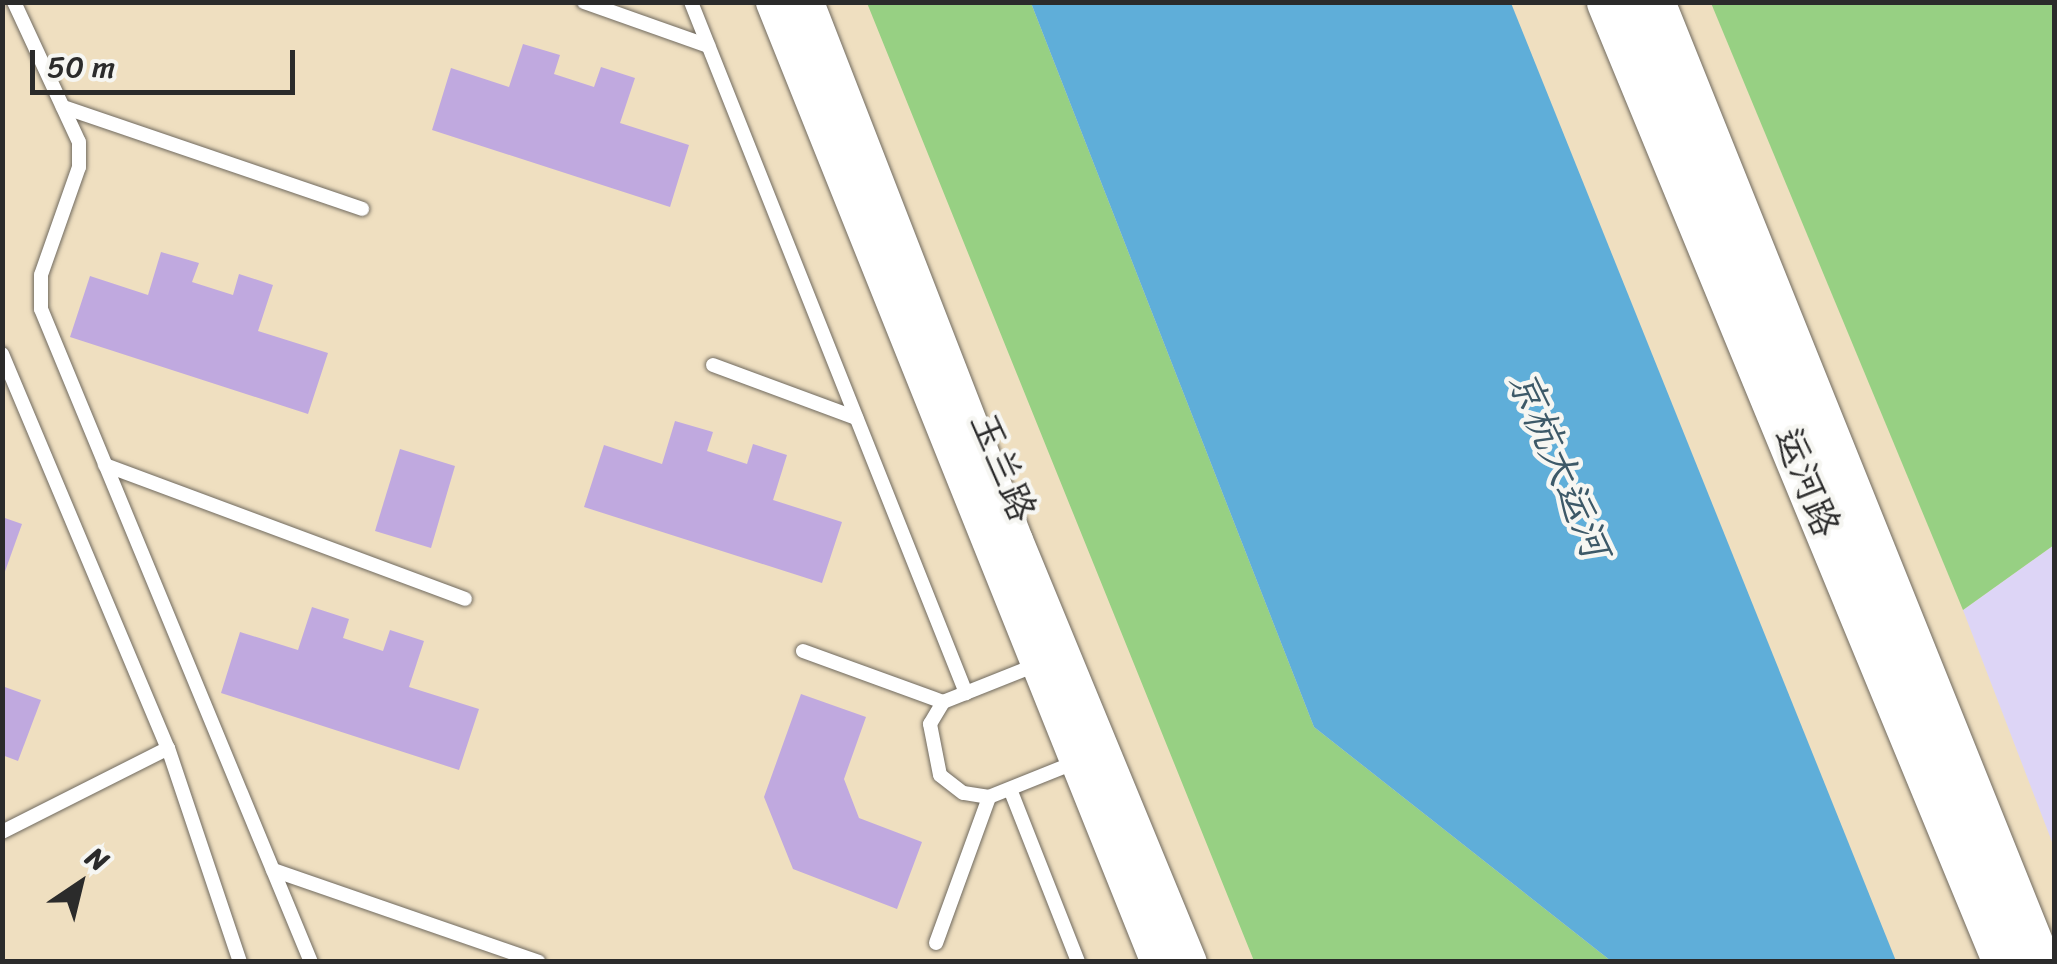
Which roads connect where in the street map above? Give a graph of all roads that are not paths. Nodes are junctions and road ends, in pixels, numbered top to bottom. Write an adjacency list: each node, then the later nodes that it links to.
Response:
1 (14, 2): 9 (lane)
2 (584, 2): 8 (lane)
3 (691, 2): 8 (lane)
4 (773, 2): 17 (street, 玉兰路)
5 (806, 2): 20 (street, 玉兰路)
6 (1609, 2): 34 (main road, 运河路)
7 (1652, 2): 35 (main road, 运河路)
8 (708, 46): 13 (lane)
9 (63, 107): 10 (lane); 14 (lane)
10 (362, 209)
11 (2, 354): 21 (lane)
12 (713, 365): 13 (lane)
13 (856, 418): 18 (lane)
14 (105, 466): 15 (lane); 26 (lane)
15 (464, 600)
16 (803, 651): 19 (lane)
17 (1036, 665): 18 (lane); 20 (lane); 22 (street, 玉兰路)
18 (966, 692): 19 (lane)
19 (943, 702): 24 (lane)
20 (1082, 702): 22 (lane); 33 (street, 玉兰路)
21 (168, 748): 25 (lane); 28 (lane)
22 (1076, 762): 23 (lane); 32 (street, 玉兰路)
23 (1010, 789): 24 (lane); 31 (lane)
24 (988, 797): 27 (lane)
25 (2, 832)
26 (273, 870): 29 (lane); 30 (lane)
27 (936, 943)
28 (240, 962)
29 (311, 962)
30 (538, 962)
31 (1078, 962)
32 (1158, 962)
33 (1189, 962)
34 (2005, 962)
35 (2038, 962)

